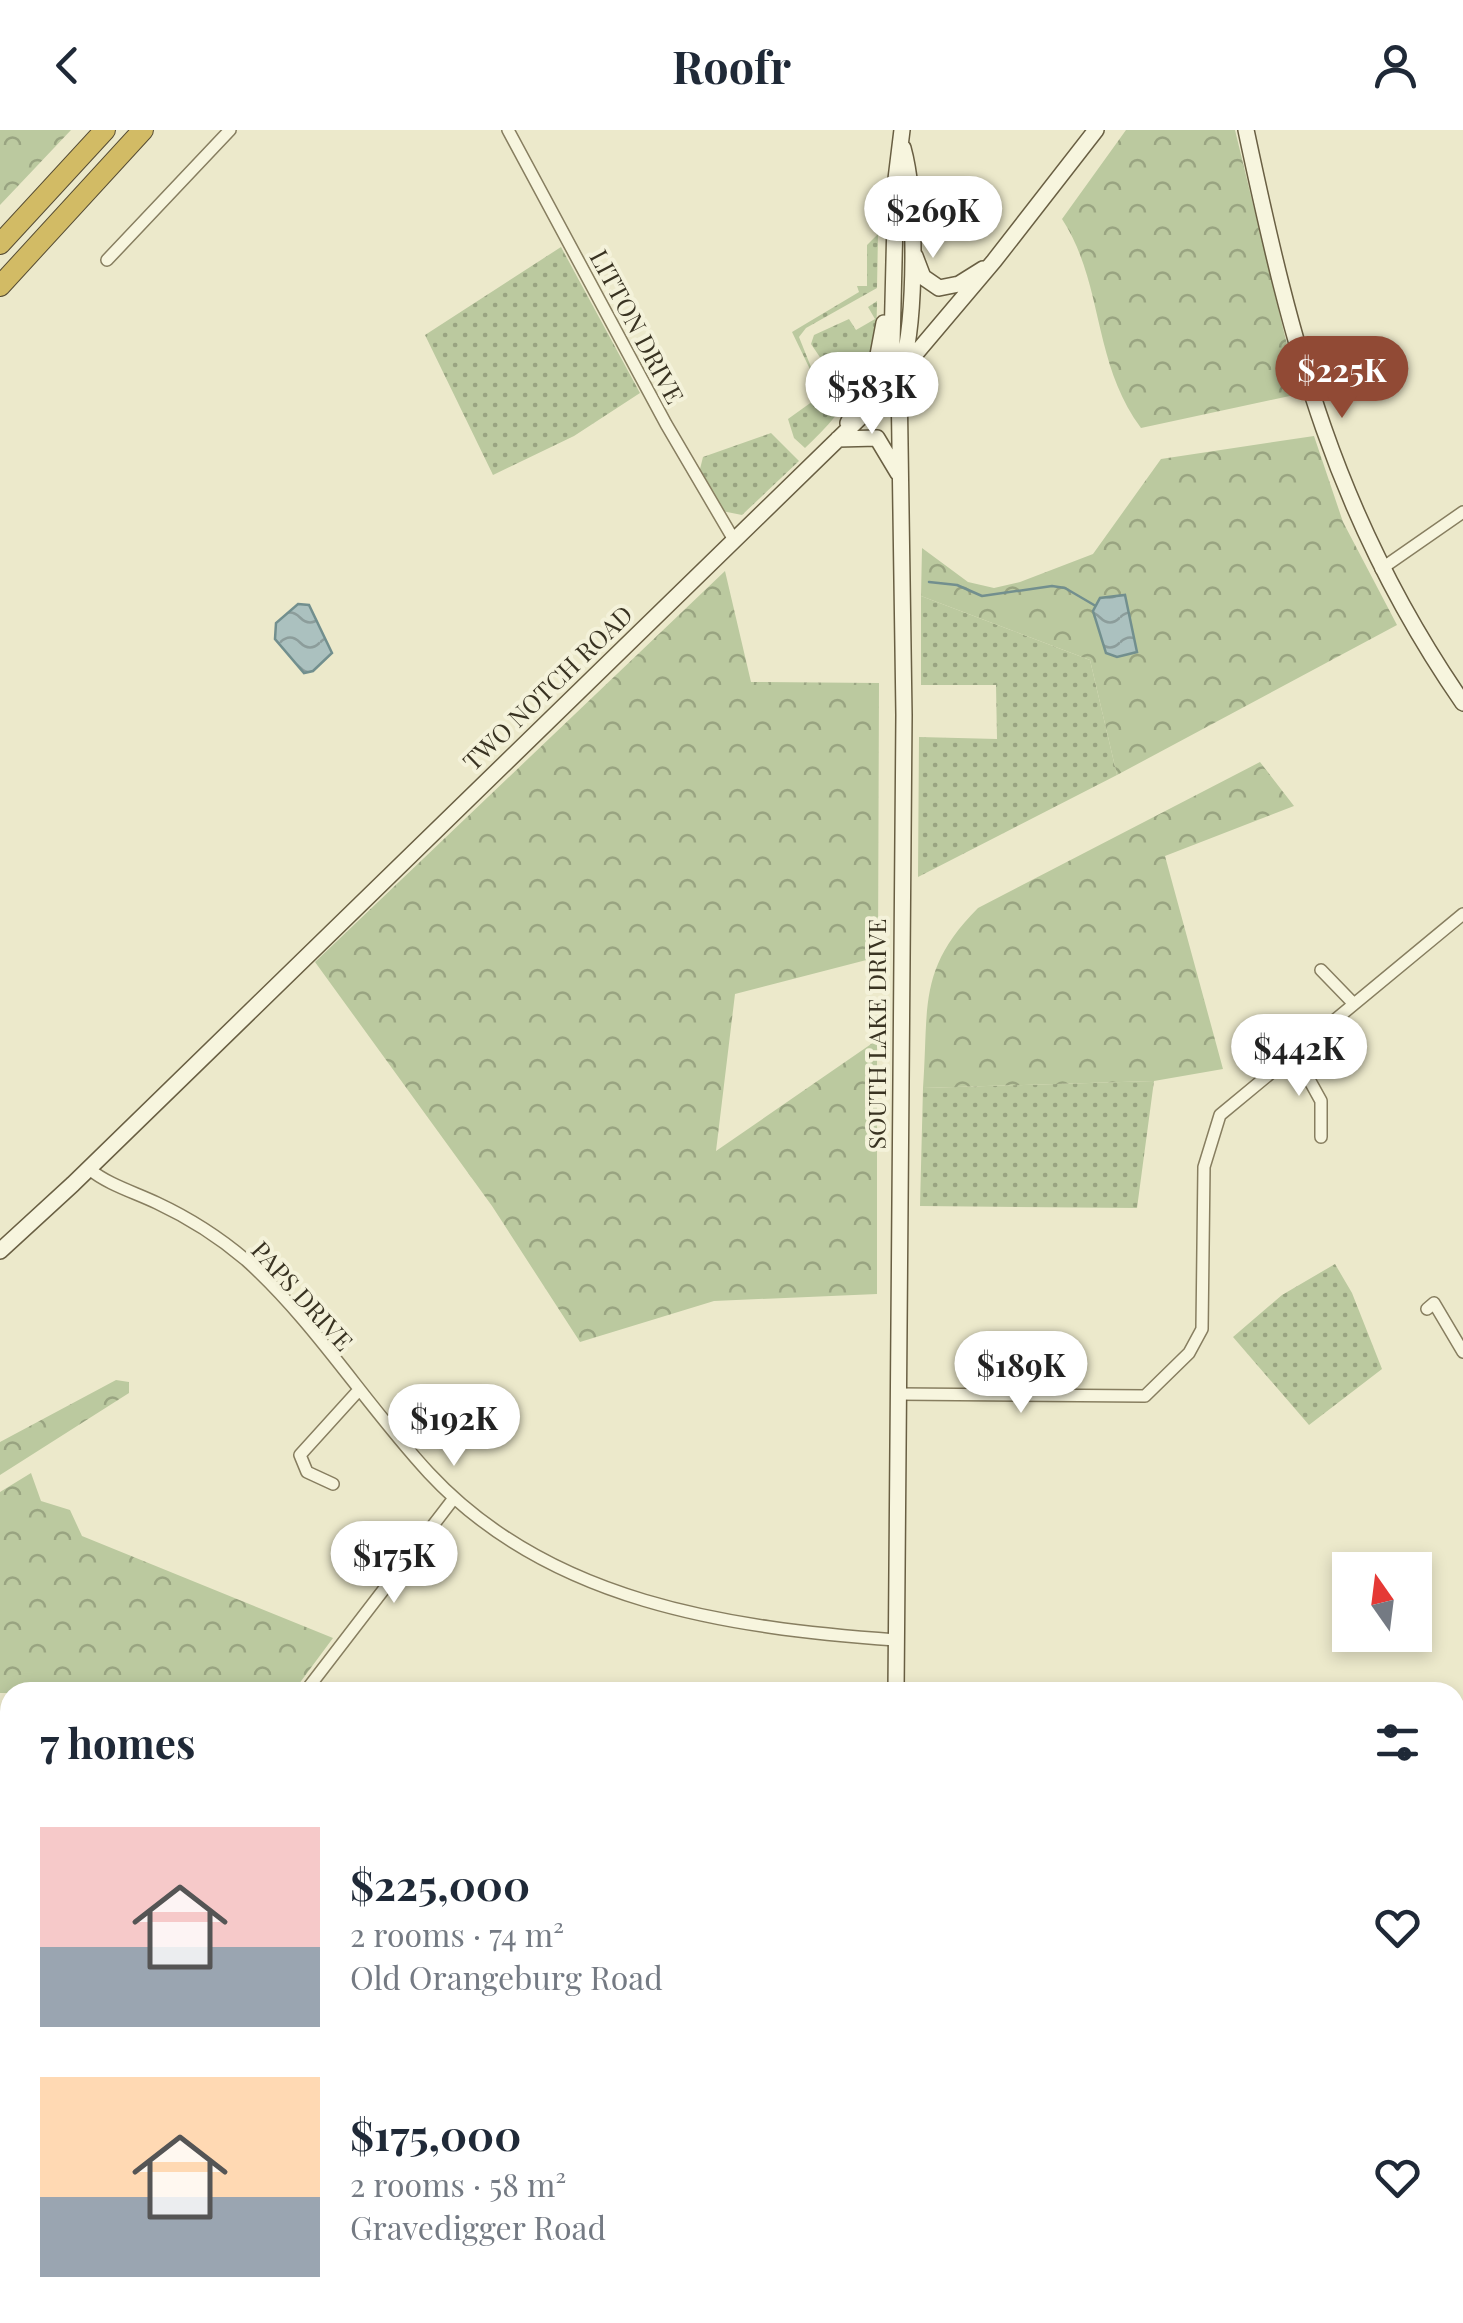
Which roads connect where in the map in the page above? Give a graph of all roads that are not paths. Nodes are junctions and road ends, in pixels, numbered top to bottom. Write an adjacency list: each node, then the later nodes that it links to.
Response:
1 (104, 130): 9 (highway)
2 (143, 130): 12 (highway)
3 (230, 130): 10 (street)
4 (508, 130): 18 (street, LITTON DRIVE)
5 (1096, 130): 11 (street, TWO NOTCH ROAD)
6 (1246, 130): 19 (street)
7 (902, 138): 8 (street, SOUTH LAKE DRIVE); 13 (street, SOUTH LAKE DRIVE)
8 (910, 230): 11 (street); 14 (street, SOUTH LAKE DRIVE)
9 (0, 244)
10 (107, 260)
11 (994, 261): 14 (street, TWO NOTCH ROAD)
12 (0, 286)
13 (894, 288): 14 (street, SOUTH LAKE DRIVE); 15 (street)
14 (899, 377): 15 (street, TWO NOTCH ROAD); 16 (street, SOUTH LAKE DRIVE)
15 (838, 439): 16 (street); 18 (street, TWO NOTCH ROAD)
16 (901, 480): 31 (street, SOUTH LAKE DRIVE)
17 (1463, 512): 19 (street)
18 (734, 540): 26 (street, TWO NOTCH ROAD)
19 (1381, 570): 20 (street)
20 (1463, 703)
21 (1463, 914): 23 (street)
22 (1321, 970): 23 (street)
23 (1352, 1002): 24 (street)
24 (1296, 1054): 25 (street); 31 (street)
25 (1321, 1137)
26 (89, 1169): 27 (street, TWO NOTCH ROAD); 30 (street, PAPS DRIVE)
27 (0, 1250)
28 (1427, 1309): 29 (street)
29 (1463, 1352)
30 (358, 1391): 32 (street); 33 (street, PAPS DRIVE)
31 (898, 1394): 34 (street, SOUTH LAKE DRIVE)
32 (334, 1484)
33 (454, 1498): 34 (street, PAPS DRIVE); 35 (street)
34 (896, 1640): 36 (street, SOUTH LAKE DRIVE)
35 (313, 1682)
36 (896, 1682)

